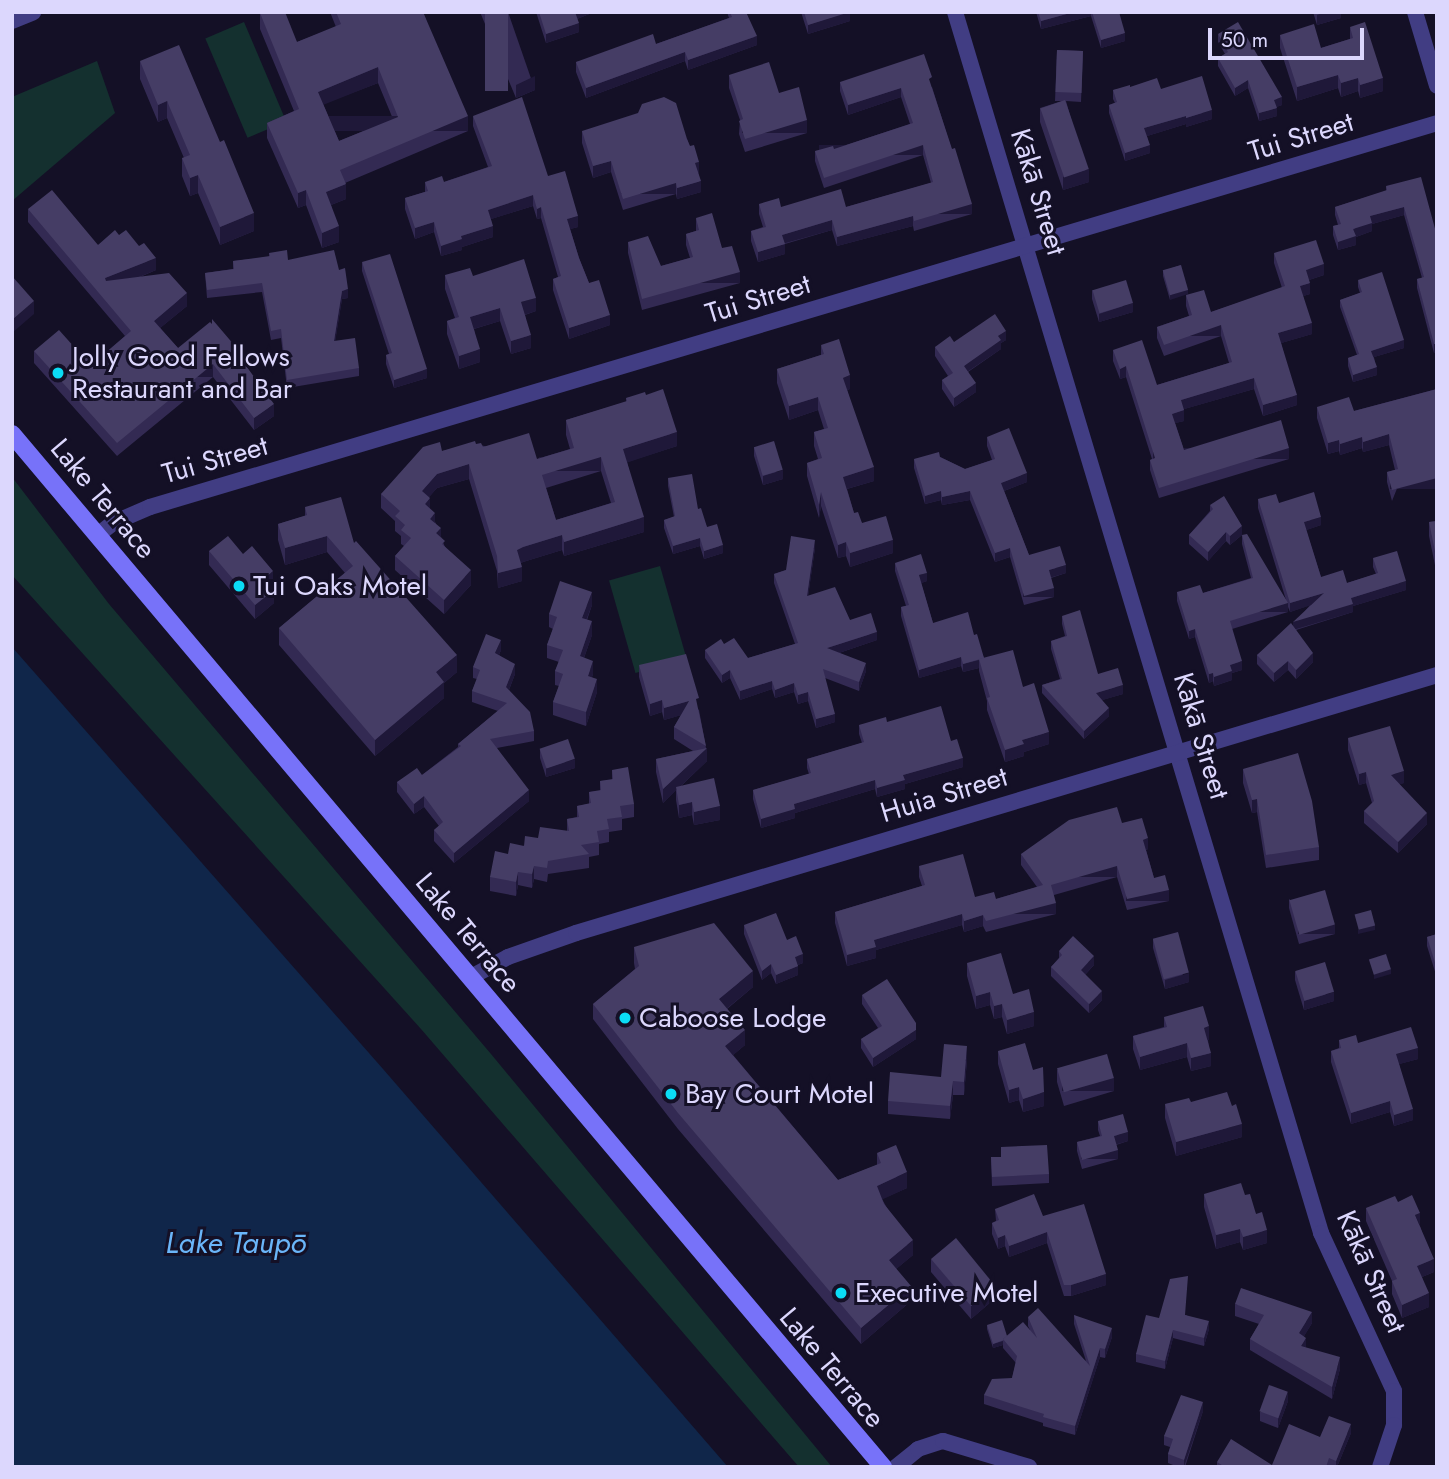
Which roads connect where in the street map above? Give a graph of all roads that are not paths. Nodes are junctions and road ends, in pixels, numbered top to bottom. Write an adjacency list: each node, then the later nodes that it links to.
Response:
1 (32, 12): 4 (street)
2 (955, 12): 7 (street, Kākā Street)
3 (1415, 12): 5 (street)
4 (12, 20)
5 (1437, 86)
6 (1437, 123): 7 (street, Tui Street)
7 (1027, 246): 9 (street, Tui Street); 11 (street, Kākā Street)
8 (12, 433): 9 (main road, Lake Terrace)
9 (99, 534): 12 (main road, Lake Terrace)
10 (1437, 675): 11 (street, Huia Street)
11 (1179, 752): 12 (street, Huia Street); 16 (street, Kākā Street)
12 (471, 977): 13 (main road, Lake Terrace)
13 (883, 1467)
14 (896, 1467): 15 (street)
15 (1030, 1467)
16 (1380, 1467)

